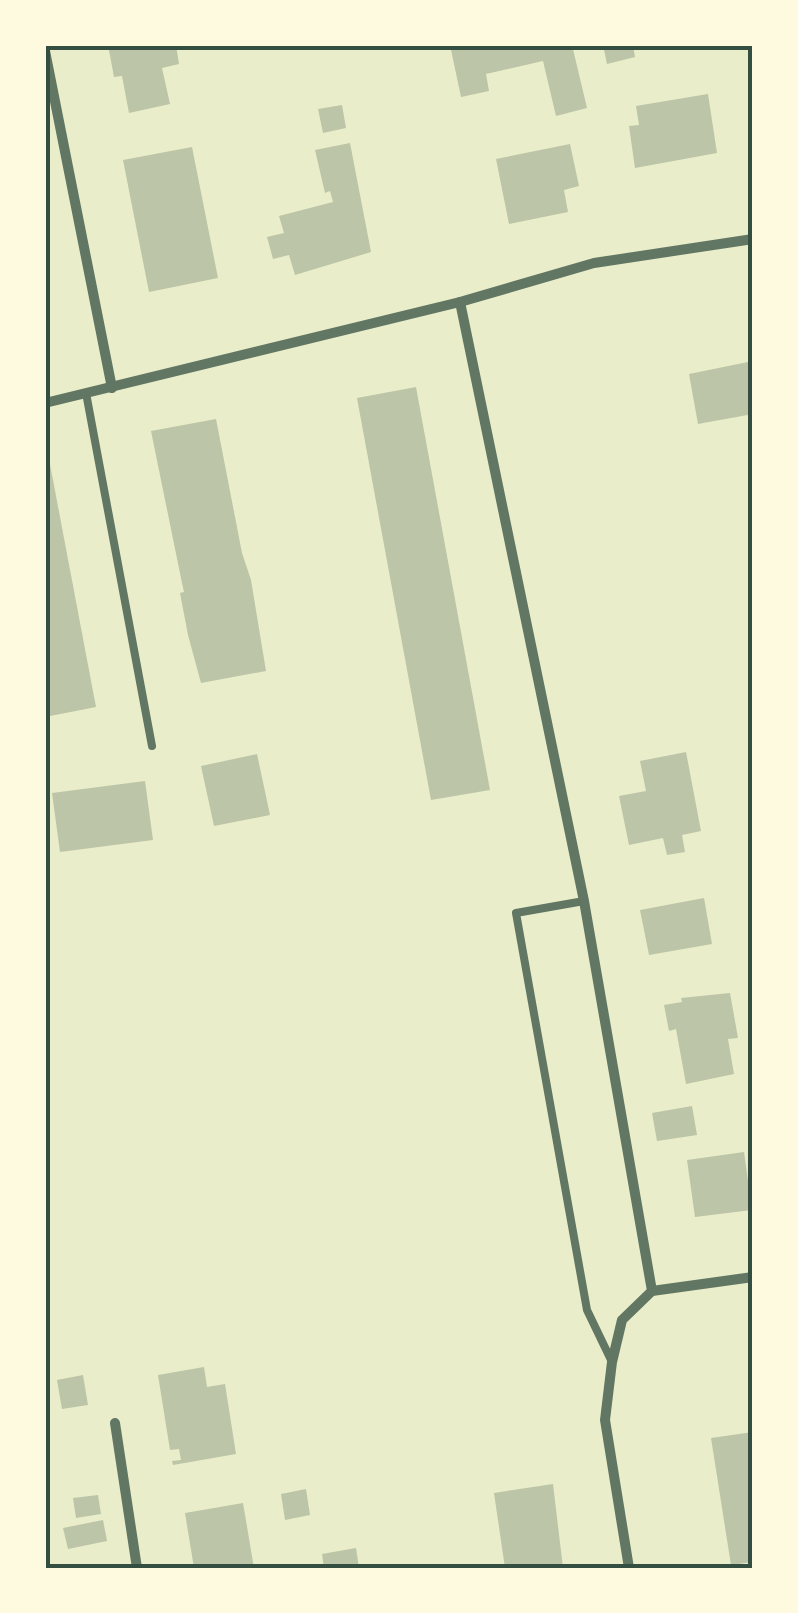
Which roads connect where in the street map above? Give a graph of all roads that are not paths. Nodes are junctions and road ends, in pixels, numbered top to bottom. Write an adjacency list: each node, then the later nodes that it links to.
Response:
1 (45, 51): 4 (street)
2 (753, 240): 3 (street)
3 (460, 302): 4 (street); 8 (street)
4 (112, 388): 5 (street)
5 (86, 394): 6 (street); 7 (lane)
6 (45, 403)
7 (152, 746)
8 (584, 902): 10 (street); 11 (lane)
9 (753, 1277): 10 (street)
10 (652, 1291): 11 (street)
11 (612, 1362): 14 (street)
12 (115, 1424): 13 (street)
13 (137, 1568)
14 (629, 1568)

